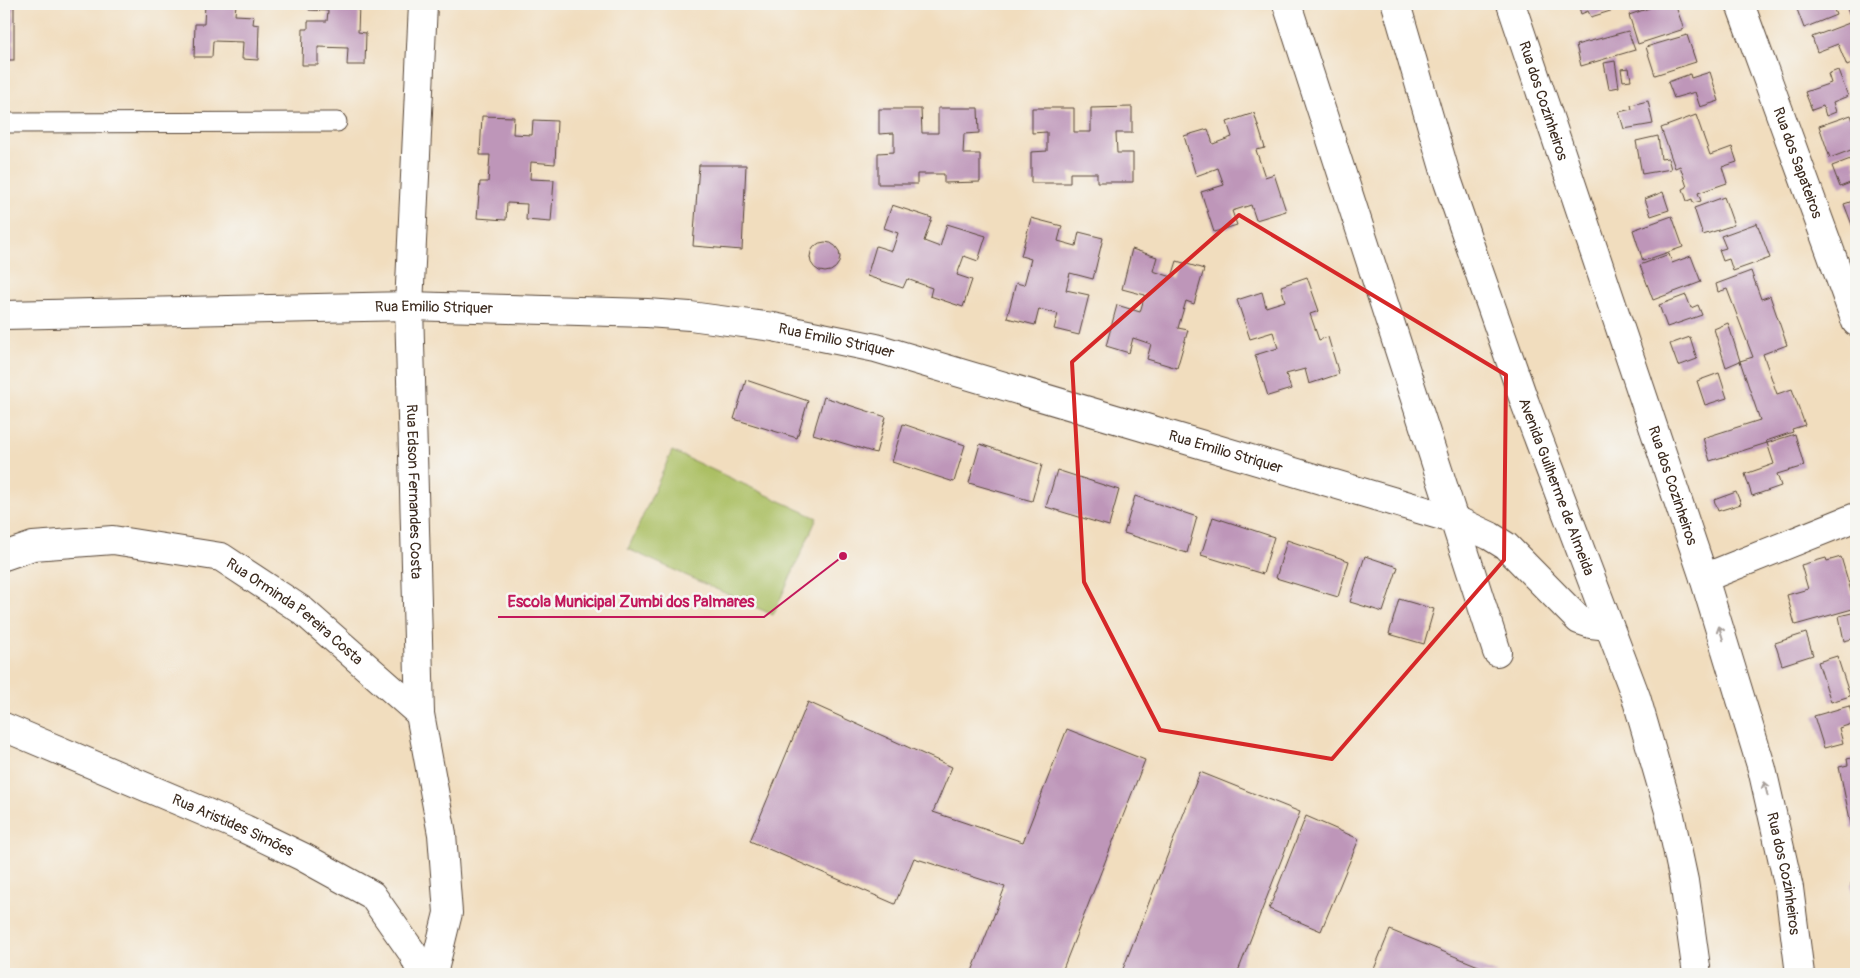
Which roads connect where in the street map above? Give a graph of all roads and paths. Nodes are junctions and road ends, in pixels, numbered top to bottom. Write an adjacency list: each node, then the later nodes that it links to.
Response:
1 (423, 4): 8 (street, Rua Edson Fernandes Costa)
2 (1287, 4): 12 (street)
3 (1396, 4): 15 (street, Avenida Guilherme de Almeida)
4 (1511, 4): 14 (street, Rua dos Cozinheiros)
5 (1740, 4): 9 (street, Rua dos Sapateiros)
6 (337, 122): 7 (lane)
7 (4, 123)
8 (409, 306): 10 (street, Rua Emilio Striquer); 12 (street, Rua Emilio Striquer); 17 (street, Rua Edson Fernandes Costa)
9 (1854, 308)
10 (4, 315)
11 (1856, 517): 14 (street)
12 (1456, 520): 15 (street, Rua Emilio Striquer); 16 (street)
13 (4, 556): 17 (street, Rua Orminda Pereira Costa)
14 (1704, 578): 22 (street, Rua dos Cozinheiros, one-way to 14)
15 (1609, 626): 21 (street, Avenida Guilherme de Almeida)
16 (1497, 652)
17 (420, 714): 20 (street, Rua Edson Fernandes Costa)
18 (4, 727): 19 (street, Rua Aristides Simões)
19 (422, 974)
20 (433, 974)
21 (1697, 974)
22 (1800, 974)

